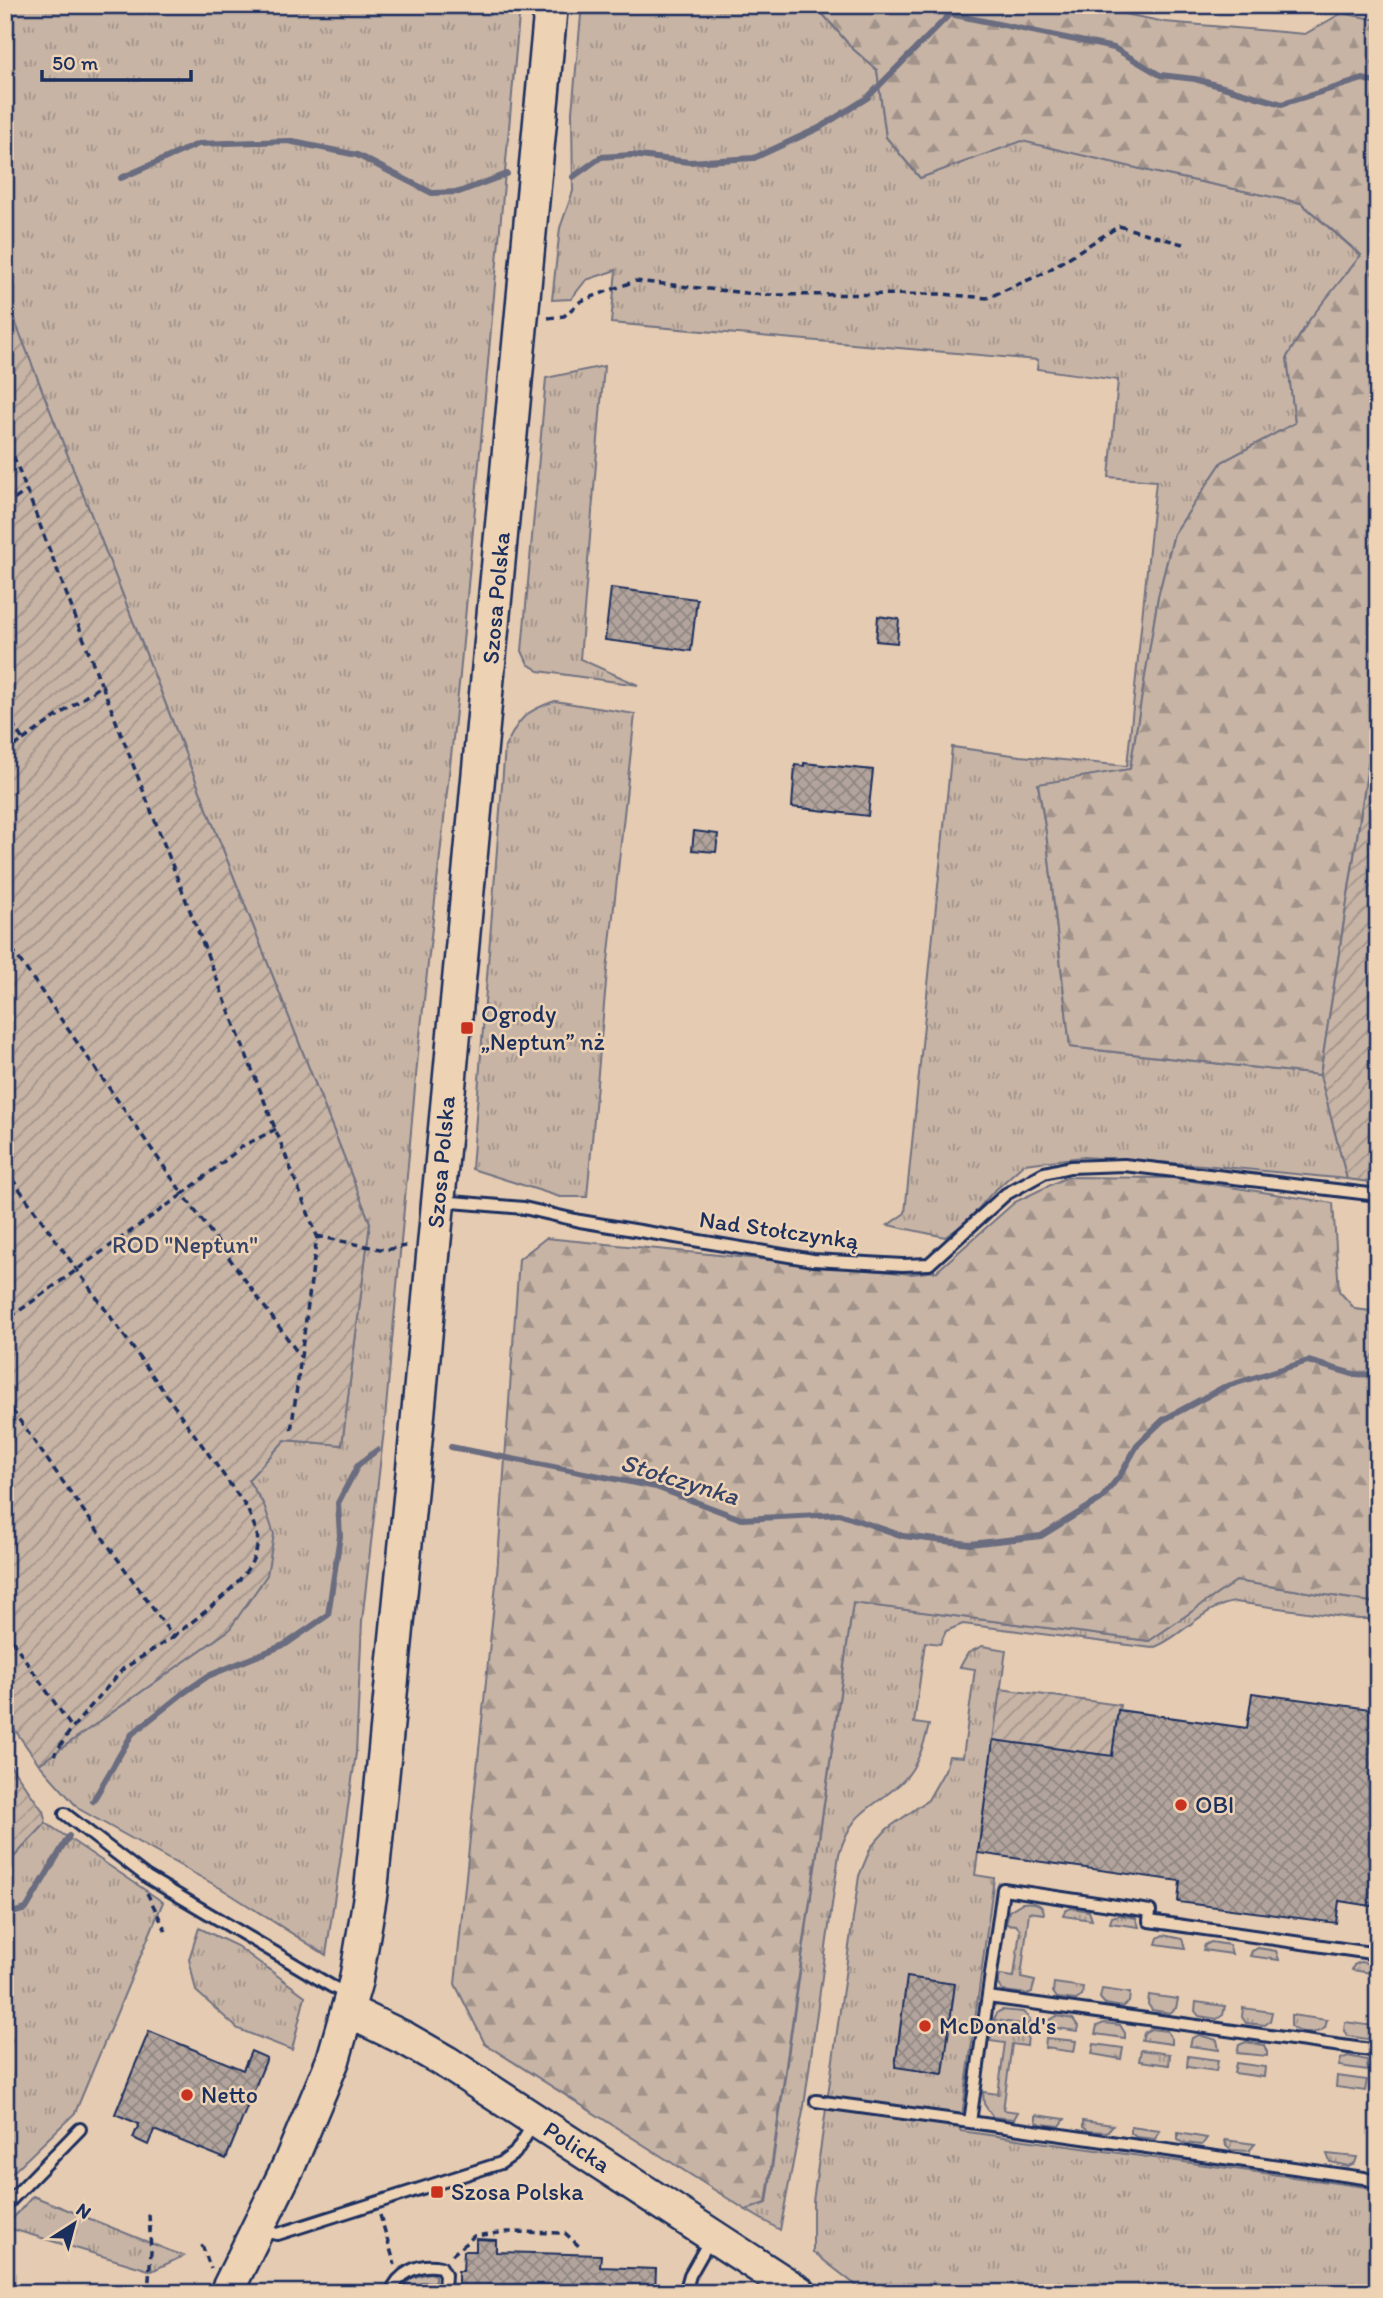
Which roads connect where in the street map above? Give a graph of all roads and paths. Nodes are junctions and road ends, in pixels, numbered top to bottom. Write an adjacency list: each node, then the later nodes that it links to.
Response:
1 (551, 5): 3 (street, Szosa Polska)
2 (1186, 245): 3 (path)
3 (521, 320): 16 (street, Szosa Polska)
4 (5, 435): 5 (path)
5 (28, 490): 6 (path); 7 (path)
6 (5, 506)
7 (102, 685): 9 (path); 12 (path)
8 (5, 713): 9 (path)
9 (23, 740): 10 (path)
10 (5, 753)
11 (5, 939): 14 (path)
12 (277, 1129): 14 (path); 17 (path)
13 (5, 1169): 19 (path)
14 (183, 1194): 19 (path); 21 (path)
15 (1378, 1195): 16 (lane, Nad Stołczynką)
16 (437, 1201): 33 (street, Szosa Polska)
17 (317, 1236): 18 (path); 21 (path)
18 (421, 1242)
19 (76, 1271): 20 (path); 25 (path)
20 (5, 1321)
21 (301, 1358): 23 (path)
22 (5, 1400): 25 (path)
23 (291, 1432)
24 (5, 1630): 26 (path)
25 (173, 1637): 26 (path)
26 (72, 1727): 27 (path)
27 (54, 1755)
28 (65, 1814): 29 (lane)
29 (147, 1877): 30 (path); 33 (lane)
30 (166, 1931)
31 (1378, 1954): 32 (lane)
32 (988, 1997): 34 (lane); 37 (lane)
33 (350, 2004): 36 (street, Policka); 43 (street, Szosa Polska)
34 (1378, 2051)
35 (816, 2101): 37 (lane)
36 (536, 2120): 43 (lane); 44 (street, Policka)
37 (970, 2122): 39 (lane)
38 (80, 2129): 40 (lane)
39 (1378, 2183)
40 (5, 2206)
41 (149, 2214): 50 (path)
42 (380, 2215): 48 (path)
43 (257, 2230): 49 (street, Szosa Polska)
44 (713, 2235): 53 (lane); 54 (street, Policka)
45 (201, 2245): 49 (path)
46 (582, 2249): 47 (path)
47 (452, 2255)
48 (398, 2277): 51 (lane); 52 (lane)
49 (220, 2284)
50 (148, 2293)
51 (391, 2293)
52 (444, 2293)
53 (685, 2293)
54 (800, 2293)

